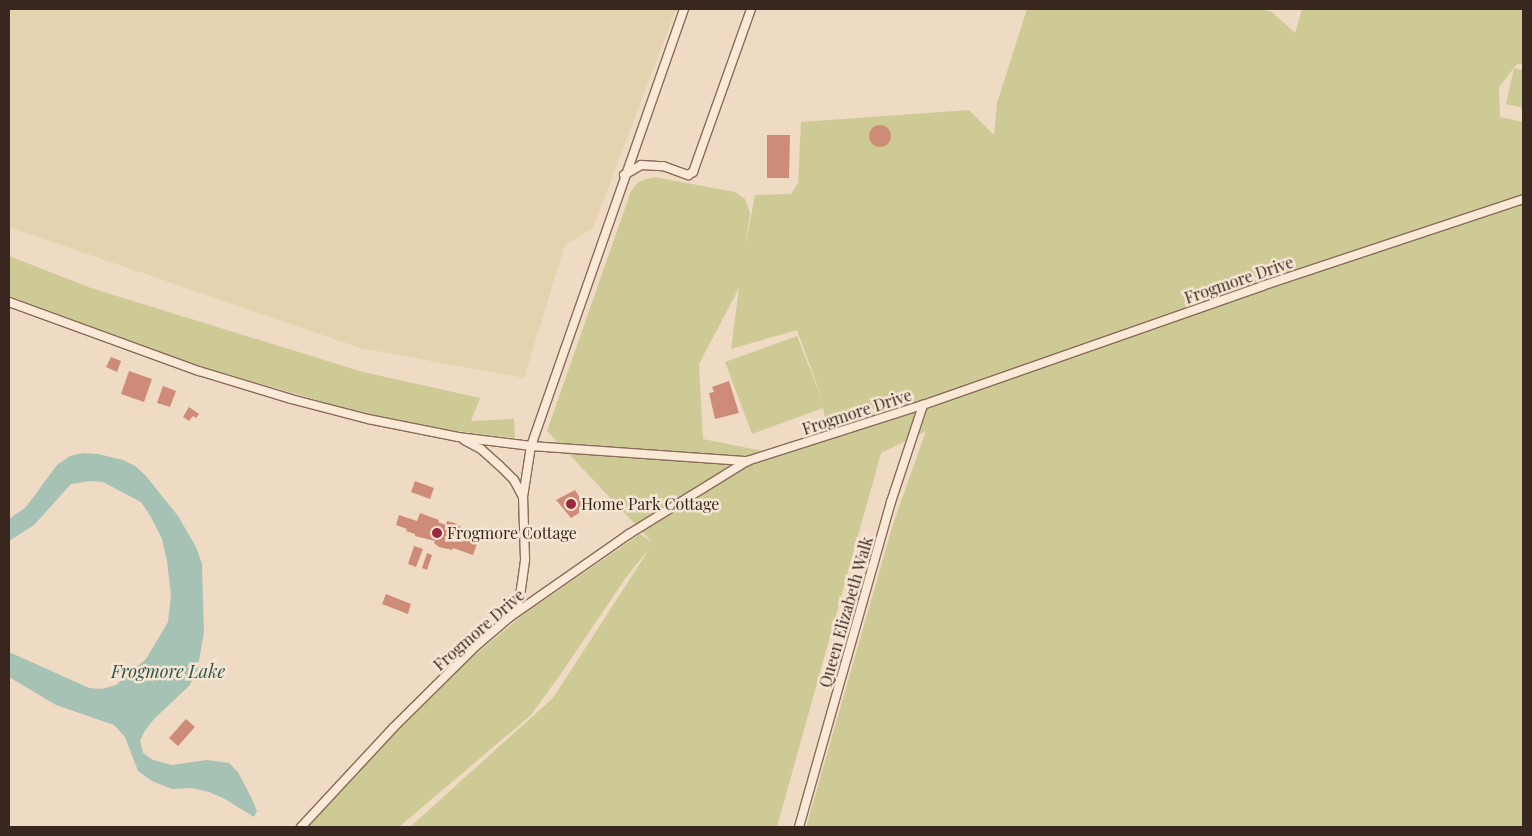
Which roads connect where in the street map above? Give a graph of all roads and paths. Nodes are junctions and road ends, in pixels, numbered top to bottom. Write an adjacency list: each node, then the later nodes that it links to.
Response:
1 (684, 9): 3 (lane)
2 (751, 9): 3 (lane)
3 (624, 175): 8 (lane)
4 (1523, 200): 6 (lane, Frogmore Drive)
5 (9, 302): 7 (lane)
6 (922, 405): 9 (lane, Frogmore Drive); 13 (lane, Queen Elizabeth Walk)
7 (458, 437): 8 (lane); 10 (lane)
8 (531, 446): 9 (lane); 10 (lane)
9 (747, 461): 11 (lane, Frogmore Drive)
10 (523, 497): 11 (lane)
11 (510, 617): 12 (lane, Frogmore Drive)
12 (301, 827)
13 (799, 827)

